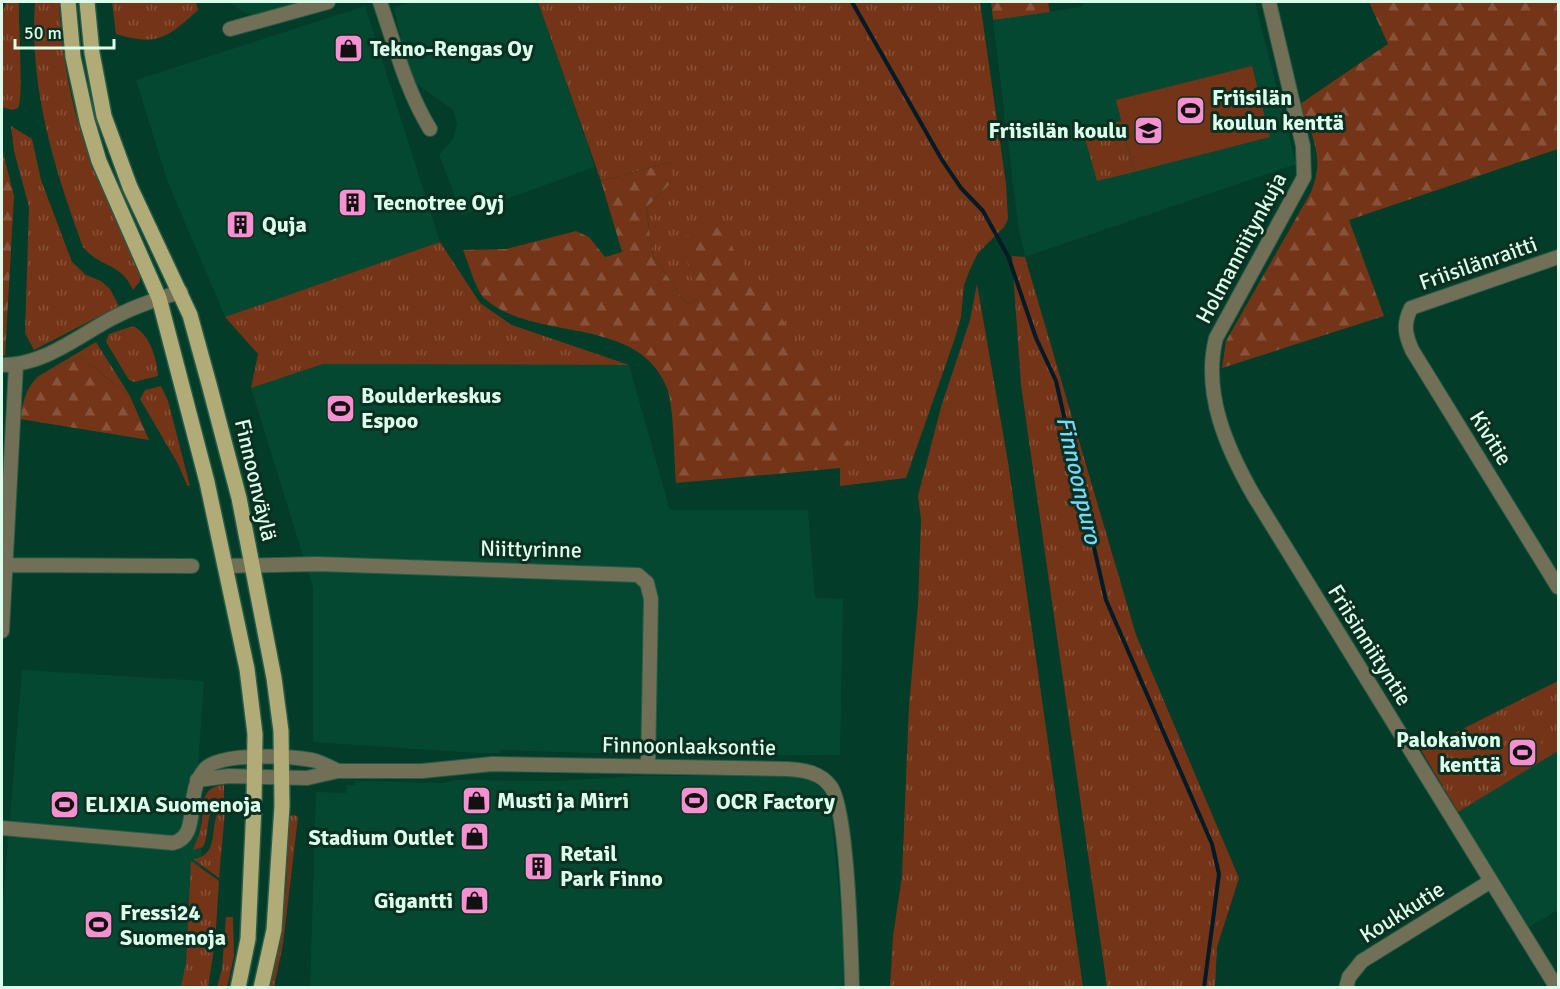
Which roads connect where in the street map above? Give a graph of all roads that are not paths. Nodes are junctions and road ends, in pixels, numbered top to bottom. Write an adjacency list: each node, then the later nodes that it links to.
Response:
1 (68, 2): 10 (main road)
2 (87, 2): 9 (main road, Finnoonväylä)
3 (328, 2): 6 (street)
4 (380, 2): 7 (street)
5 (1269, 2): 14 (street, Holmanniitynkuja)
6 (230, 29)
7 (430, 129)
8 (1558, 257): 11 (street, Friisilänraitti)
9 (181, 292): 10 (street); 15 (main road, Finnoonväylä)
10 (159, 298): 12 (street); 18 (main road)
11 (1411, 308): 19 (street, Kivitie)
12 (16, 365): 13 (street); 16 (street)
13 (2, 366)
14 (1210, 374): 29 (street, Friisinniityntie)
15 (252, 564): 18 (street, Niittyrinne); 22 (main road, Finnoonväylä); 23 (street, Niittyrinne)
16 (7, 565): 17 (street); 20 (street)
17 (192, 566)
18 (226, 566): 21 (main road)
19 (1558, 587)
20 (2, 631)
21 (255, 758): 22 (street, Finnoonlaaksontie); 25 (main road); 27 (street, Finnoonlaaksontie)
22 (282, 758): 24 (street, Finnoonlaaksontie); 26 (main road, Finnoonväylä)
23 (648, 767): 24 (street, Finnoonlaaksontie); 32 (street, Finnoonlaaksontie)
24 (338, 771): 26 (street, Finnoonlaaksontie)
25 (255, 777): 26 (street, Finnoonlaaksontie); 27 (street, Finnoonlaaksontie); 30 (main road)
26 (283, 779): 31 (main road, Finnoonväylä)
27 (197, 780): 28 (street)
28 (2, 828)
29 (1491, 881): 33 (street, Koukkutie); 34 (street, Friisinniityntie)
30 (238, 987)
31 (261, 987)
32 (852, 987)
33 (1346, 987)
34 (1557, 987)

